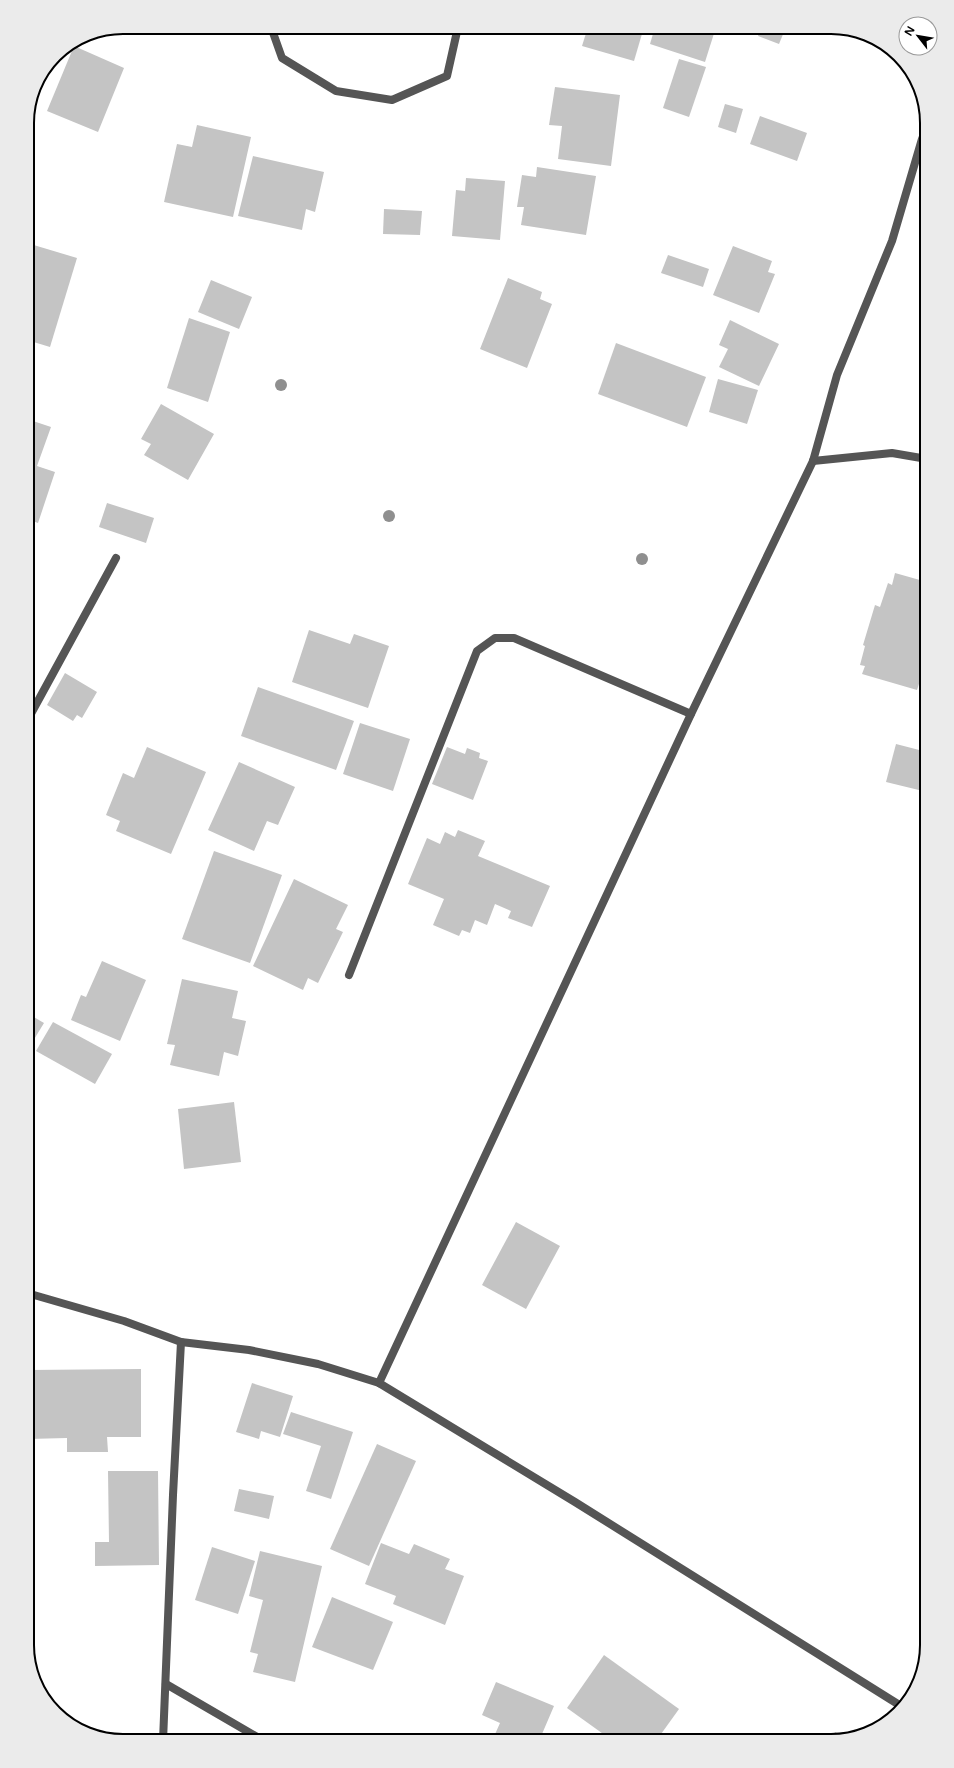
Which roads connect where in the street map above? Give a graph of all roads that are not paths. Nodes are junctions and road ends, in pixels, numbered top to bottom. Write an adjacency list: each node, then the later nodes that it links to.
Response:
1 (273, 34): 2 (street)
2 (456, 34)
3 (920, 146): 5 (street)
4 (920, 458): 5 (street)
5 (812, 461): 8 (street)
6 (116, 558): 7 (street)
7 (34, 708)
8 (691, 714): 9 (street); 12 (street)
9 (349, 974)
10 (34, 1295): 11 (street)
11 (182, 1342): 12 (street); 13 (street)
12 (379, 1383): 14 (street)
13 (166, 1684): 15 (street); 16 (street)
14 (898, 1704)
15 (163, 1734)
16 (252, 1734)

